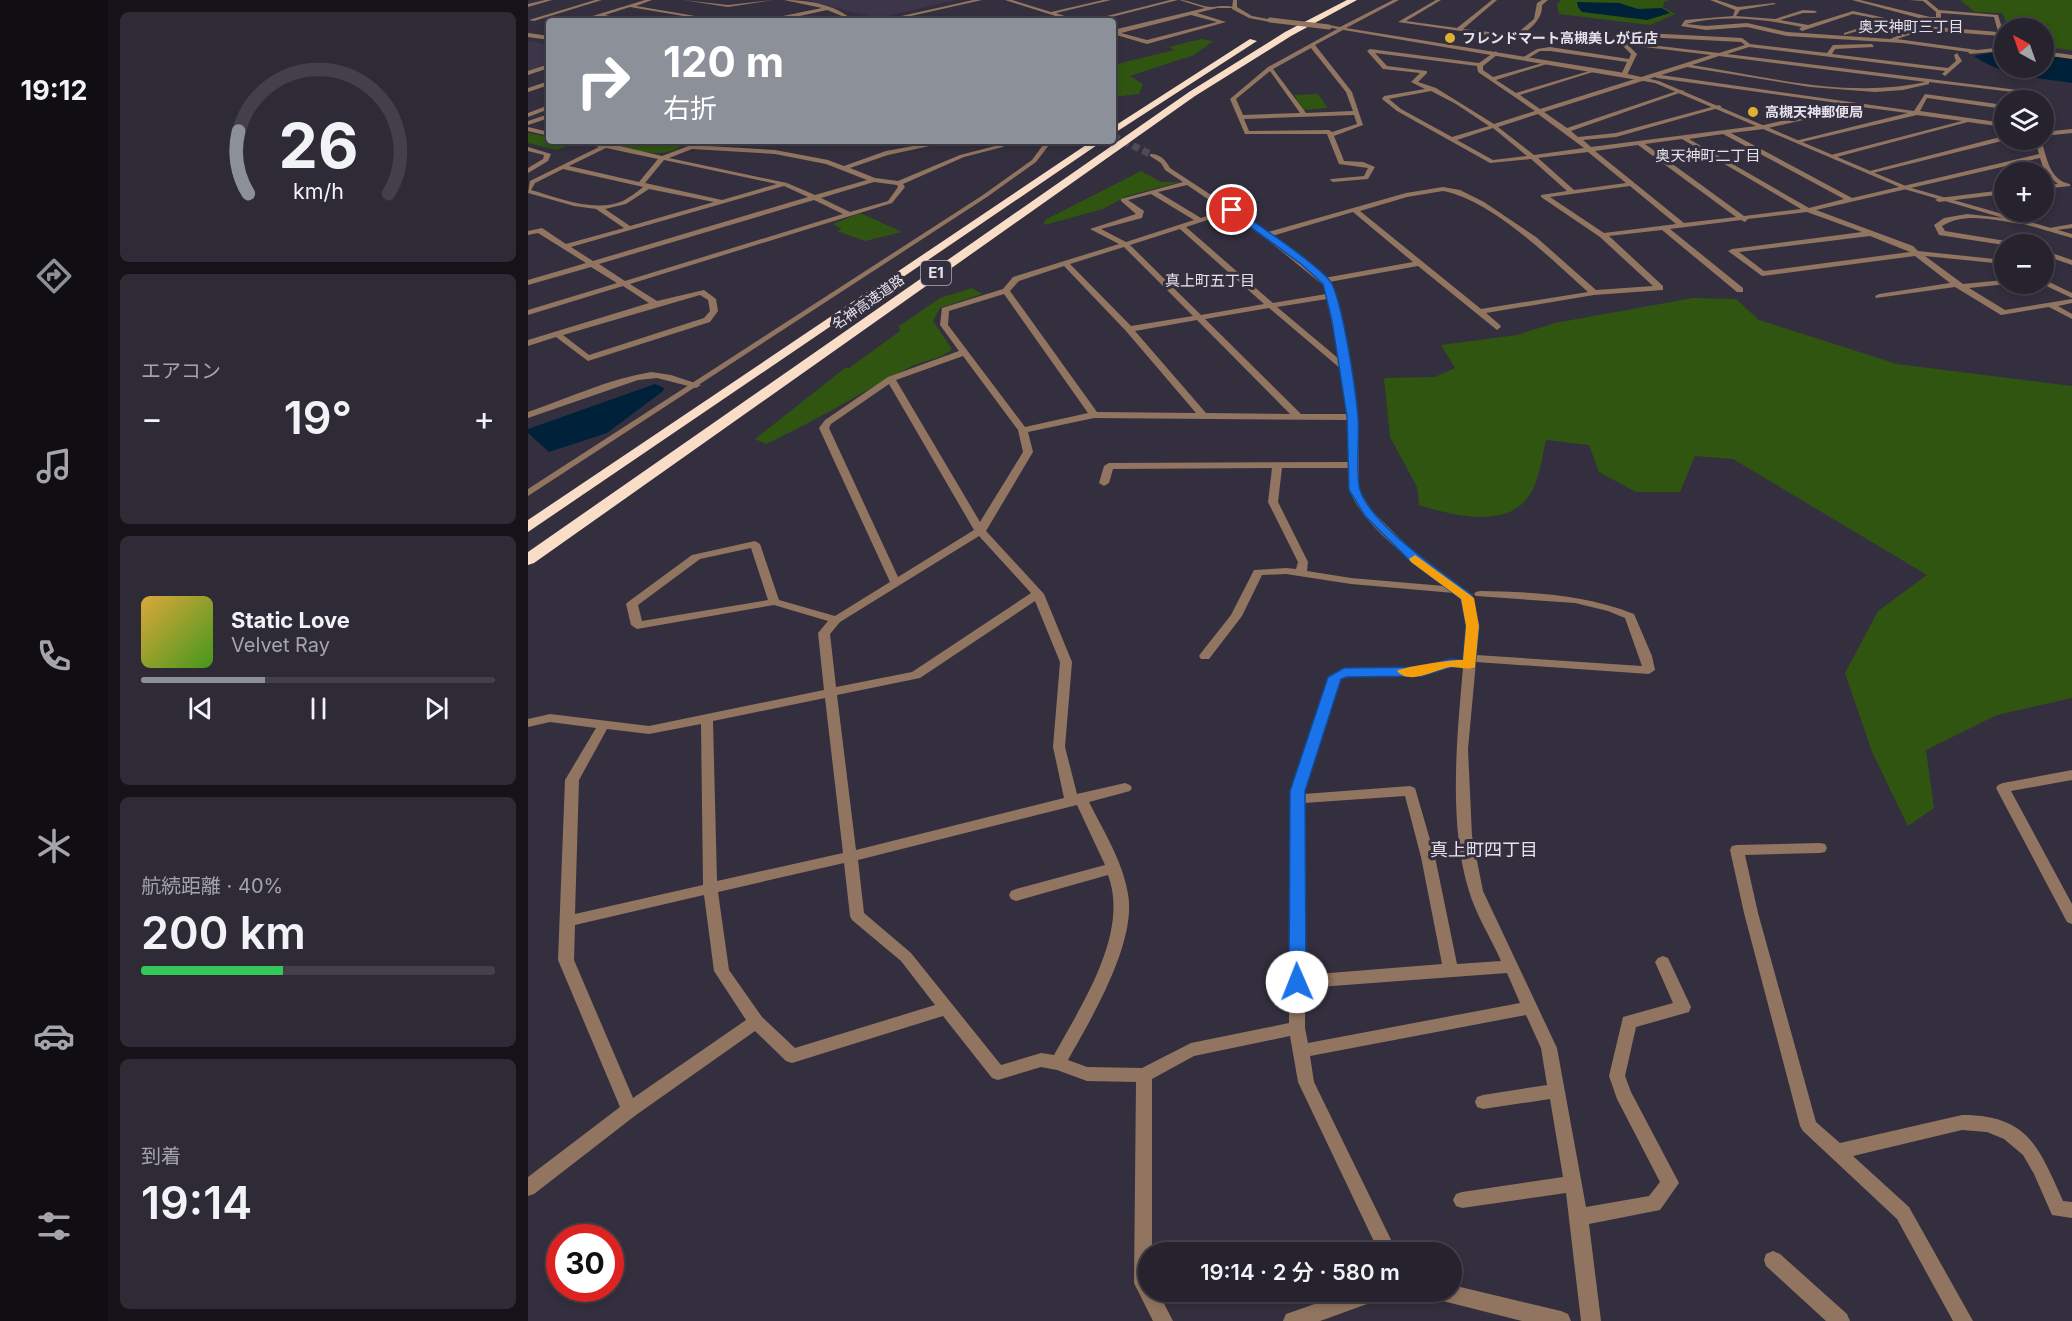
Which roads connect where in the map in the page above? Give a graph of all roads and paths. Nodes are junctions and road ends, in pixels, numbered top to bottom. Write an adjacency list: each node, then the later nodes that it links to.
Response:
1 (550, 0): 28 (street)
2 (600, 0): 54 (street)
3 (650, 0): 29 (street)
4 (685, 0): 26 (street)
5 (786, 0): 33 (street)
6 (980, 0): 50 (street)
7 (1007, 0): 40 (street)
8 (1109, 0): 40 (street)
9 (1176, 0): 52 (street)
10 (1181, 0): 31 (street)
11 (1235, 0): 32 (street)
12 (1332, 0): 36 (highway)
13 (1397, 0): 58 (street)
14 (1439, 0): 59 (street)
15 (1495, 0): 59 (street)
16 (1546, 0): 59 (street)
17 (1679, 0): 18 (street)
18 (1693, 0)
19 (1712, 0): 34 (street)
20 (1763, 0): 27 (street)
21 (1854, 0): 37 (street)
22 (1911, 0): 23 (street)
23 (1924, 0): 37 (street)
24 (774, 1): 26 (street)
25 (1351, 1): 241 (highway, 名神高速道路 / E1)
26 (728, 3)
27 (1774, 4): 30 (street); 34 (street)
28 (528, 6)
29 (630, 6): 41 (street); 46 (street)
30 (1783, 7)
31 (1211, 8): 32 (street); 39 (street)
32 (1234, 8): 58 (street, bridge)
33 (826, 9): 48 (street); 49 (street)
34 (1738, 9): 43 (street)
35 (778, 10): 47 (street)
36 (1312, 10)
37 (1938, 11): 60 (street)
38 (1815, 12): 53 (street)
39 (1191, 13): 62 (street); 63 (street)
40 (1051, 14): 51 (street)
41 (597, 15): 44 (street); 45 (street)
42 (1302, 15): 61 (highway)
43 (1735, 16): 53 (street); 64 (street)
44 (588, 18)
45 (614, 18)
46 (704, 18)
47 (780, 18)
48 (785, 18)
49 (846, 18)
50 (896, 18)
51 (1065, 18)
52 (1102, 18)
53 (1776, 19): 57 (street)
54 (530, 20): 56 (street)
55 (1888, 20): 57 (street); 60 (street); 67 (street)
56 (546, 23)
57 (1808, 27): 64 (street)
58 (1341, 29): 71 (street); 77 (street)
59 (1459, 30)
60 (1915, 30): 69 (street)
61 (1271, 31)
62 (1116, 32)
63 (1116, 33)
64 (1787, 34): 67 (street)
65 (528, 35): 68 (street)
66 (1261, 36): 121 (highway)
67 (1838, 37): 69 (street)
68 (546, 38)
69 (1889, 40): 75 (street)
70 (1625, 43): 72 (street); 78 (street); 84 (street)
71 (1312, 45): 89 (street); 109 (street)
72 (1749, 45): 78 (street); 79 (street)
73 (1571, 47): 76 (street)
74 (1994, 50): 75 (street)
75 (1975, 51): 80 (street)
76 (1564, 52): 83 (street); 84 (street)
77 (1496, 53): 83 (street); 86 (street)
78 (1721, 54): 87 (street); 97 (street)
79 (1828, 55): 80 (street); 91 (street)
80 (1957, 55): 91 (street)
81 (2054, 55): 82 (street)
82 (2072, 57)
83 (1525, 58): 85 (street)
84 (1631, 61): 93 (street)
85 (1548, 62): 90 (street); 95 (street)
86 (1480, 65): 95 (street); 100 (street)
87 (1686, 66): 94 (street); 97 (street)
88 (546, 67): 92 (street)
89 (1270, 68): 112 (street); 114 (street)
90 (1594, 70): 93 (street); 103 (street)
91 (1950, 70): 97 (street)
92 (528, 73)
93 (1624, 75): 96 (street)
94 (1653, 76): 96 (street); 104 (street)
95 (1492, 79): 103 (street)
96 (1642, 79): 102 (street); 108 (street)
97 (1933, 81): 101 (street)
98 (546, 84): 99 (street)
99 (528, 90)
100 (1434, 90): 118 (street); 129 (street)
101 (2008, 90)
102 (1682, 91): 106 (street); 122 (street)
103 (1515, 95): 108 (street)
104 (1861, 105): 110 (street); 119 (street)
105 (1994, 106): 110 (street)
106 (1719, 107): 119 (street); 130 (street)
107 (546, 108): 111 (street)
108 (1538, 112): 118 (street); 122 (street)
109 (1357, 113): 112 (street); 127 (street)
110 (1916, 113): 115 (street); 131 (street)
111 (528, 114)
112 (1304, 115): 114 (street)
113 (546, 117): 116 (street)
114 (1239, 117): 127 (street)
115 (1971, 121): 117 (street); 147 (street)
116 (528, 123)
117 (1994, 124)
118 (1495, 126): 129 (street); 146 (street)
119 (1764, 127): 124 (street); 131 (street)
120 (528, 129): 125 (street)
121 (1116, 129)
122 (1566, 130): 130 (street)
123 (2072, 131): 126 (street)
124 (1724, 132): 128 (street); 167 (street)
125 (546, 133)
126 (2054, 133)
127 (1330, 135): 154 (street)
128 (1682, 137): 133 (street); 172 (street)
129 (1453, 139): 146 (street)
130 (1577, 139): 142 (street)
131 (1798, 141): 147 (street)
132 (1994, 141): 152 (street)
133 (1639, 143): 142 (street); 178 (street)
134 (596, 144): 140 (street)
135 (610, 144): 140 (street)
136 (934, 144): 150 (street)
137 (1003, 144): 155 (street)
138 (1047, 144): 228 (street)
139 (1094, 144): 239 (highway, 名神高速道路 / E1)
140 (605, 146): 148 (street); 149 (street)
141 (528, 149): 151 (street)
142 (1589, 149): 146 (street); 158 (street)
143 (2041, 150): 145 (street)
144 (1152, 154): 156 (street)
145 (2042, 155): 160 (street); 161 (street)
146 (1532, 156): 164 (street)
147 (1833, 156): 152 (street)
148 (662, 158): 150 (street); 157 (street); 159 (street)
149 (562, 167): 159 (street); 162 (street)
150 (845, 168): 153 (street)
151 (528, 171)
152 (1869, 172): 161 (street)
153 (874, 180): 155 (street); 166 (street)
154 (1333, 180)
155 (898, 183): 174 (street)
156 (1188, 183): 163 (street); 171 (street)
157 (785, 184): 166 (street); 169 (street)
158 (1632, 184): 164 (street); 181 (street)
159 (645, 185): 169 (street); 170 (street)
160 (2068, 185)
161 (1906, 188): 167 (street); 168 (street)
162 (528, 190): 170 (street)
163 (1152, 192): 177 (street); 192 (street)
164 (1572, 192): 189 (street)
165 (1994, 193): 168 (street)
166 (816, 198): 174 (street); 200 (street)
167 (1851, 200): 172 (street)
168 (1939, 200): 175 (street)
169 (723, 202): 183 (street)
170 (596, 206): 183 (street)
171 (1232, 210): 177 (street); 188 (street)
172 (1808, 210): 178 (street); 187 (street)
173 (1356, 211): 188 (street); 198 (street); 209 (street)
174 (849, 214): 203 (street)
175 (1994, 215)
176 (1994, 219): 191 (street)
177 (1200, 220): 180 (street)
178 (1745, 220): 181 (street)
179 (2022, 222): 185 (street)
180 (1181, 226): 192 (street); 216 (street)
181 (1683, 226): 184 (street)
182 (2072, 226): 185 (street)
183 (629, 228): 193 (street)
184 (1665, 228): 189 (street); 207 (street)
185 (2048, 229): 190 (street)
186 (528, 233): 193 (street)
187 (1871, 233): 194 (street); 194 (street)
188 (1267, 235): 201 (street)
189 (1603, 235): 209 (street)
190 (2072, 236)
191 (1994, 241)
192 (1125, 244): 197 (street); 219 (street)
193 (567, 246): 200 (street)
194 (1919, 253): 196 (street); 205 (street)
195 (2054, 256): 199 (street)
196 (1994, 261)
197 (1065, 263): 208 (street); 222 (street)
198 (1419, 263): 201 (street); 218 (street)
199 (2072, 263)
200 (592, 264): 202 (street); 203 (street)
201 (1324, 280): 210 (street)
202 (528, 283)
203 (625, 283): 214 (street); 217 (street)
204 (1994, 283): 205 (street)
205 (1959, 285): 211 (street); 215 (street)
206 (2054, 287): 212 (street)
207 (1740, 290)
208 (1006, 291): 225 (street); 231 (street)
209 (1594, 293): 218 (street)
210 (1330, 296): 216 (street); 226 (street)
211 (1879, 296)
212 (2072, 296)
213 (2072, 301): 215 (street)
214 (656, 304): 223 (street); 223 (street)
215 (2049, 304): 220 (street)
216 (1270, 306): 219 (street); 226 (street)
217 (528, 312)
218 (1479, 312): 221 (street)
219 (1200, 317): 222 (street); 232 (street)
220 (2072, 317)
221 (1497, 327)
222 (1129, 329): 230 (street)
223 (557, 334): 224 (street)
224 (528, 343)
225 (965, 352): 227 (street); 234 (street)
226 (1346, 369): 233 (street)
227 (891, 379): 240 (street); 243 (street)
228 (696, 386): 229 (street); 238 (street)
229 (528, 415)
230 (1203, 415): 231 (street); 232 (street)
231 (1094, 416): 234 (street)
232 (1298, 416): 233 (street)
233 (1353, 417): 235 (street)
234 (1023, 430): 240 (street)
235 (1353, 465): 236 (street); 244 (street)
236 (1277, 466): 237 (street); 242 (street)
237 (1104, 483)
238 (528, 493)
239 (528, 527)
240 (980, 531): 243 (street); 245 (street)
241 (528, 560)
242 (1301, 573): 244 (street); 249 (street)
243 (896, 584): 248 (street)
244 (1457, 590): 250 (street)
245 (1038, 594): 251 (street); 257 (street)
246 (1480, 594): 250 (street)
247 (774, 602): 247 (street); 248 (street)
248 (836, 620): 251 (street)
249 (1205, 656)
250 (1470, 662): 258 (street); 267 (street)
251 (831, 693): 252 (street); 260 (street)
252 (707, 719): 254 (street); 262 (street)
253 (528, 723): 254 (street)
254 (604, 724): 265 (street)
255 (2072, 775): 264 (street)
256 (1125, 788): 257 (street)
257 (1076, 799): 260 (street); 261 (street)
258 (1297, 799): 268 (street); 269 (street)
259 (1820, 848): 280 (street)
260 (852, 855): 262 (street); 270 (street)
261 (1111, 869): 263 (street); 275 (street)
262 (711, 888): 265 (street); 272 (street)
263 (1016, 895)
264 (2072, 918)
265 (568, 921): 279 (street)
266 (1662, 962): 285 (street)
267 (1512, 967): 268 (street); 271 (street)
268 (1451, 970): 269 (street)
269 (1297, 982): 273 (street)
270 (948, 1008): 272 (street); 275 (street)
271 (1531, 1008): 274 (street); 277 (street)
272 (756, 1022): 279 (street)
273 (1297, 1029): 274 (street); 276 (street)
274 (1301, 1051): 286 (street)
275 (1058, 1063): 276 (street)
276 (1144, 1075): 290 (street)
277 (1557, 1091): 278 (street); 281 (street)
278 (1483, 1102)
279 (630, 1110): 282 (street)
280 (1835, 1152): 284 (street); 295 (street)
281 (1573, 1184): 283 (street); 285 (street)
282 (528, 1188)
283 (1462, 1200)
284 (2072, 1210)
285 (1579, 1217): 293 (street)
286 (1383, 1242)
287 (1773, 1260): 294 (street)
288 (1462, 1297): 292 (street)
289 (1346, 1302): 291 (street)
290 (1163, 1321)
291 (1293, 1321)
292 (1561, 1321)
293 (1591, 1321)
294 (1840, 1321)
295 (1963, 1321)

